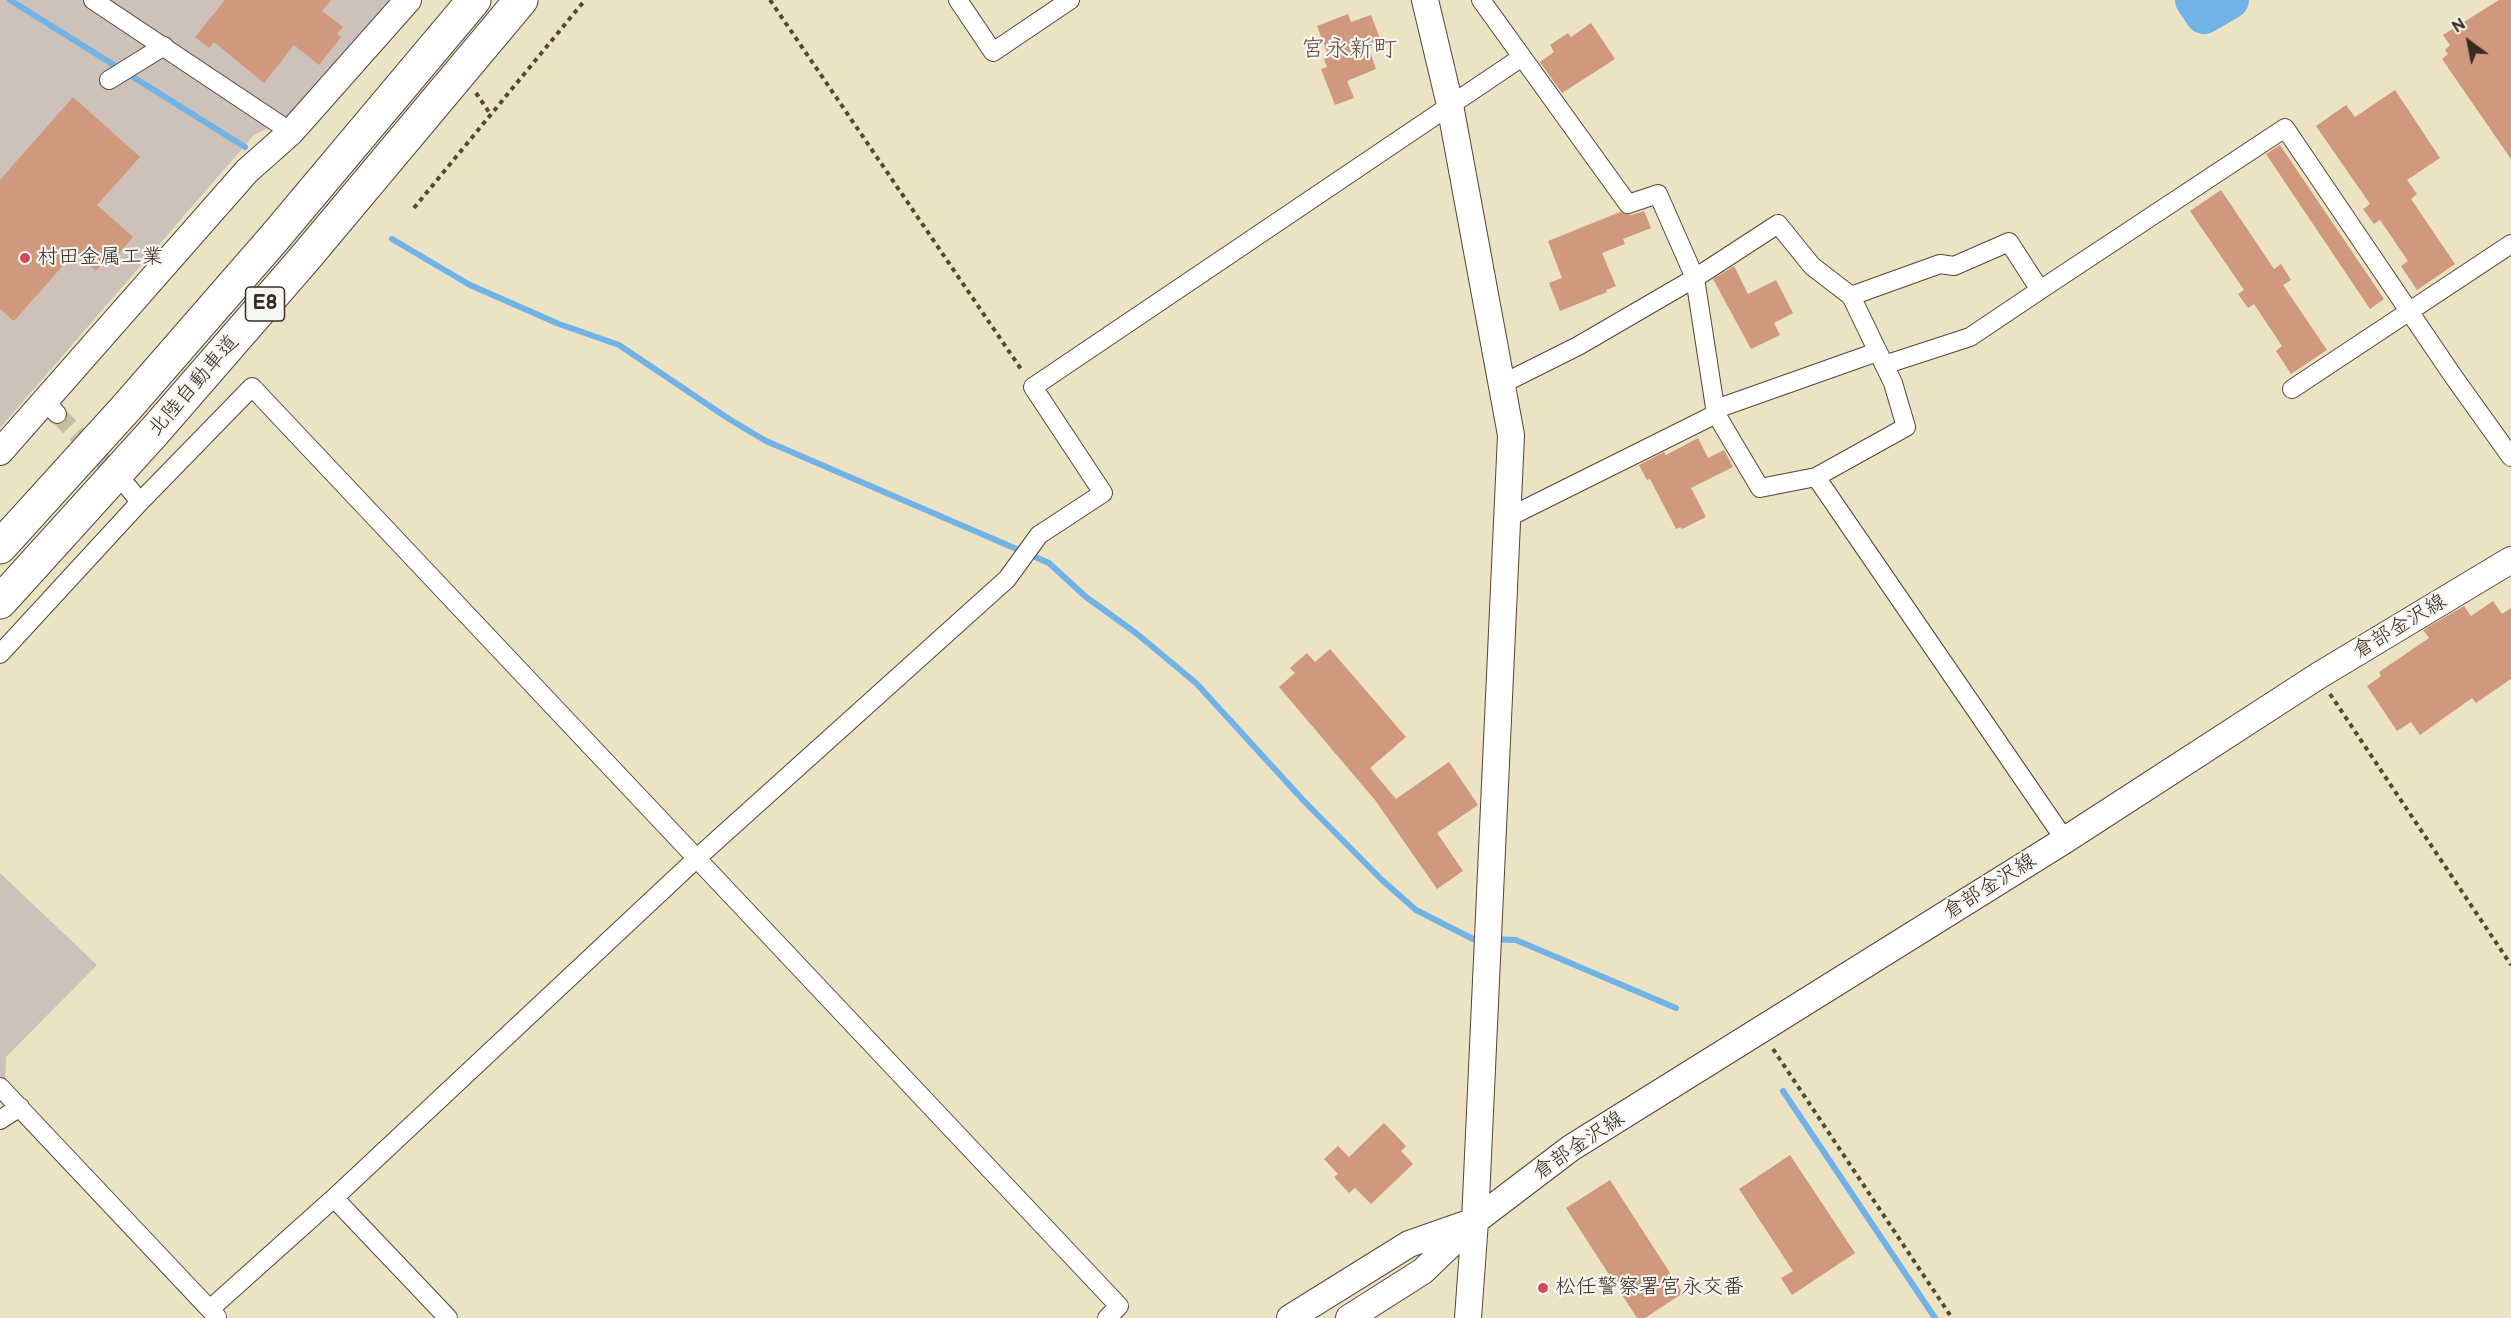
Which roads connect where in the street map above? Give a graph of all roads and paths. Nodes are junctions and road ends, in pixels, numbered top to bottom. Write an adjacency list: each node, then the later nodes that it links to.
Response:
1 (93, 0): 11 (street)
2 (408, 0): 17 (street)
3 (474, 0): 35 (highway, 北陸自動車道 / E8)
4 (521, 0): 37 (highway, 北陸自動車道 / E8)
5 (585, 0): 16 (path)
6 (770, 0): 26 (path)
7 (958, 0): 8 (street)
8 (1070, 0)
9 (1425, 0): 15 (street)
10 (1481, 0): 12 (street)
11 (157, 50): 13 (street); 17 (street)
12 (1522, 57): 15 (street); 20 (street)
13 (110, 80)
14 (475, 91): 16 (path)
15 (1450, 105): 25 (street); 26 (street)
16 (491, 115): 18 (path)
17 (291, 132): 29 (street)
18 (414, 208)
19 (2511, 244): 23 (street)
20 (1695, 278): 22 (street); 25 (street); 28 (street)
21 (2040, 290): 22 (street); 23 (street); 24 (street)
22 (1851, 296): 24 (street)
23 (2409, 311): 27 (street); 30 (street)
24 (1881, 358): 28 (street); 31 (street)
25 (1502, 384): 34 (street)
26 (1033, 387): 41 (street)
27 (2292, 389)
28 (1716, 411): 31 (street); 34 (street)
29 (0, 452)
30 (2511, 457)
31 (1816, 477): 40 (street)
32 (128, 487): 33 (street)
33 (140, 502): 38 (street); 41 (street)
34 (1507, 518): 48 (street)
35 (0, 546)
36 (2511, 560): 39 (street, 倉部金沢線)
37 (0, 602)
38 (0, 654)
39 (2318, 676): 40 (street, 倉部金沢線); 42 (path)
40 (2065, 840): 43 (street, 倉部金沢線)
41 (697, 858): 47 (street); 51 (street)
42 (2511, 965)
43 (1760, 1031): 48 (street, 倉部金沢線); 55 (path)
44 (0, 1087): 45 (street)
45 (20, 1107): 46 (street); 49 (street)
46 (0, 1120)
47 (334, 1198): 49 (street); 50 (street)
48 (1475, 1221): 52 (street, 倉部金沢線); 53 (street, 倉部金沢線); 54 (street)
49 (214, 1314)
50 (448, 1318)
51 (1107, 1318)
52 (1290, 1318)
53 (1349, 1318)
54 (1468, 1318)
55 (1952, 1318)

